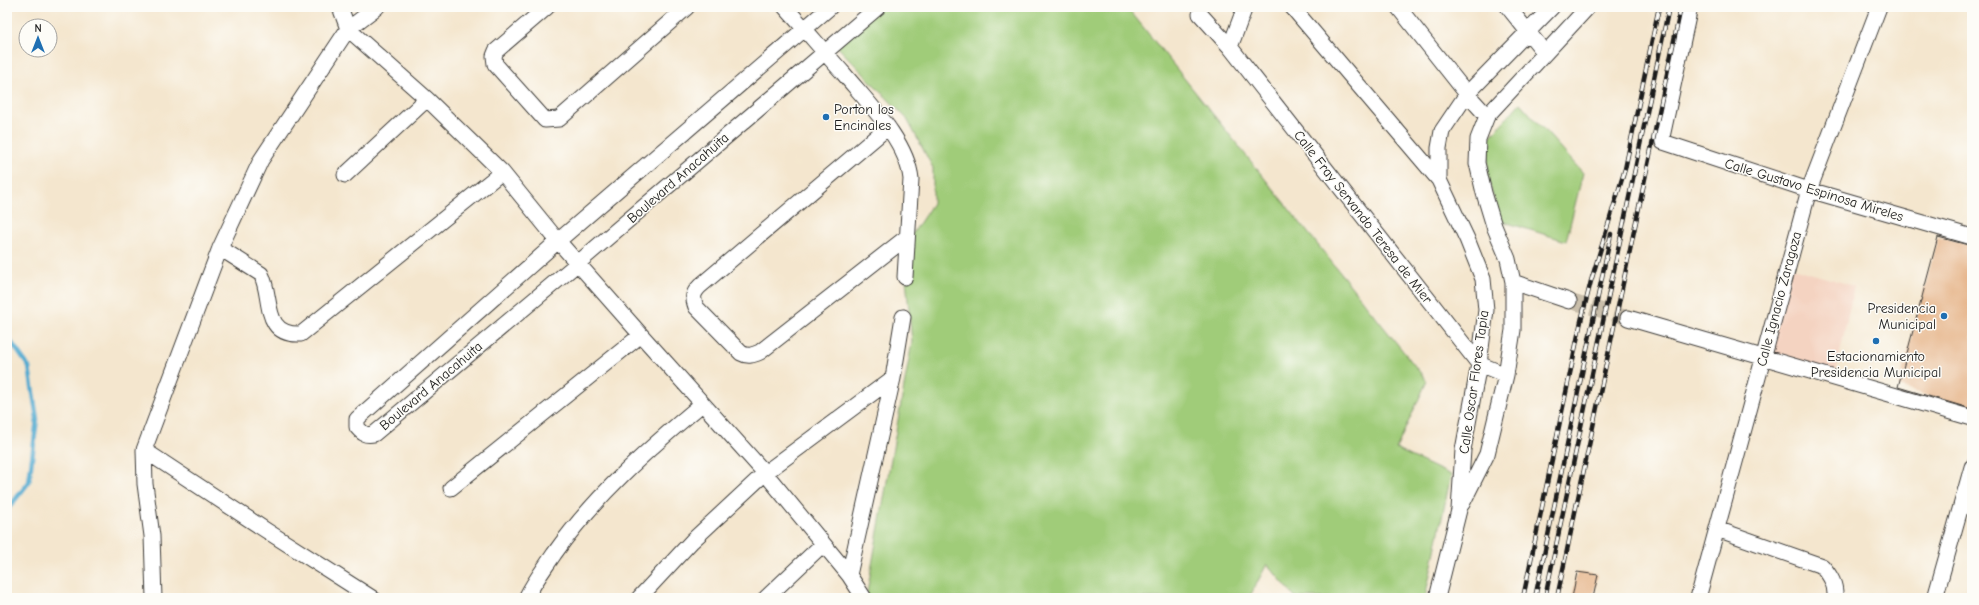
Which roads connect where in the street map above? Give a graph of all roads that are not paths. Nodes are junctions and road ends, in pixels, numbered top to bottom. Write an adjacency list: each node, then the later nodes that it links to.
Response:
1 (340, 7): 18 (street)
2 (377, 7): 18 (street)
3 (547, 7): 4 (street)
4 (687, 7)
5 (785, 7): 17 (street)
6 (830, 7): 17 (street, Boulevard Anacahuita)
7 (878, 7): 21 (street, Boulevard Anacahuita)
8 (1245, 7): 20 (street)
9 (1292, 7): 29 (street)
10 (1398, 7): 23 (street)
11 (1508, 7): 19 (street)
12 (1552, 7): 19 (street, Calle Oscar Flores Tapia)
13 (1588, 7): 22 (street, Calle Oscar Flores Tapia)
14 (1690, 7): 30 (street, Calle Gustavo Espinosa Mireles)
15 (1879, 7): 30 (street, Calle Ignacio Zaragoza)
16 (1200, 14): 20 (street, Calle Fray Servando Teresa de Mier)
17 (805, 28): 21 (street); 33 (street, Boulevard Anacahuita)
18 (348, 30): 24 (street); 34 (street)
19 (1528, 32): 22 (street); 23 (street, Calle Oscar Flores Tapia)
20 (1230, 47): 43 (street, Calle Fray Servando Teresa de Mier)
21 (825, 52): 26 (street); 35 (street, Boulevard Anacahuita)
22 (1545, 53): 25 (street, Calle Oscar Flores Tapia)
23 (1467, 94): 25 (street); 29 (street, Calle Oscar Flores Tapia)
24 (427, 99): 27 (street); 28 (street)
25 (1487, 116): 37 (street, Calle Oscar Flores Tapia)
26 (888, 127): 32 (street); 32 (street)
27 (502, 172): 33 (street); 34 (street)
28 (345, 175)
29 (1439, 180): 43 (street, Calle Oscar Flores Tapia)
30 (1809, 190): 31 (street, Calle Gustavo Espinosa Mireles); 42 (street, Calle Ignacio Zaragoza)
31 (1972, 236)
32 (907, 237): 36 (street)
33 (558, 241): 35 (street); 35 (street, Boulevard Anacahuita)
34 (220, 248): 48 (street)
35 (578, 263): 41 (street)
36 (905, 276)
37 (1513, 282): 38 (street); 44 (street, Calle Oscar Flores Tapia)
38 (1569, 300)
39 (902, 317): 45 (street)
40 (1628, 318): 42 (street)
41 (641, 335): 46 (street); 51 (street)
42 (1763, 357): 47 (street); 53 (street, Calle Ignacio Zaragoza)
43 (1479, 364): 44 (street, Calle Fray Servando Teresa de Mier); 52 (street, Calle Oscar Flores Tapia)
44 (1506, 375): 52 (street, Calle Oscar Flores Tapia)
45 (893, 378): 50 (street); 55 (street)
46 (702, 404): 50 (street); 58 (street)
47 (1972, 418)
48 (144, 450): 56 (street); 57 (street)
49 (1972, 467): 65 (street)
50 (765, 473): 54 (street); 59 (street)
51 (451, 488)
52 (1459, 510): 62 (street, Calle Oscar Flores Tapia)
53 (1716, 529): 63 (street, Calle Ignacio Zaragoza); 64 (street)
54 (823, 544): 55 (street); 60 (street)
55 (849, 575): 61 (street)
56 (154, 598)
57 (372, 598)
58 (526, 598)
59 (639, 598)
60 (766, 598)
61 (864, 598)
62 (1437, 598)
63 (1698, 598)
64 (1835, 598)
65 (1935, 598)

